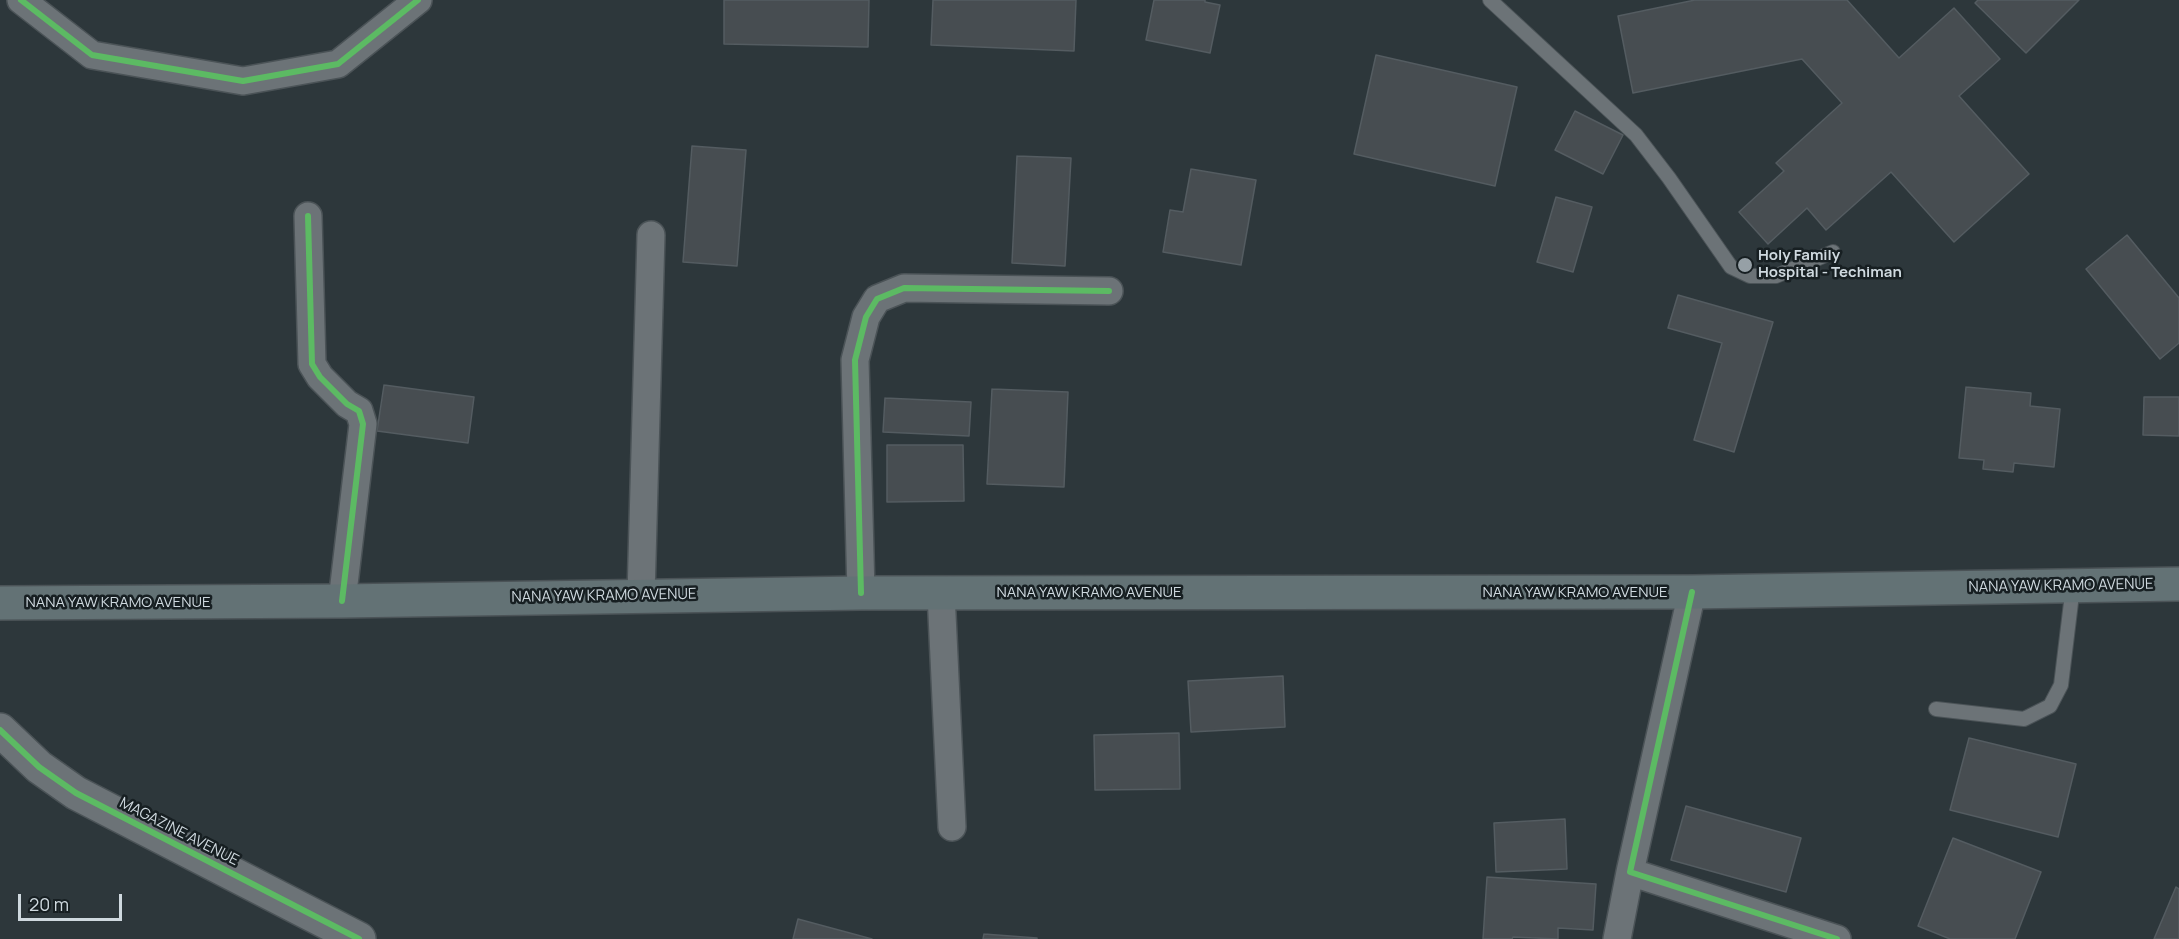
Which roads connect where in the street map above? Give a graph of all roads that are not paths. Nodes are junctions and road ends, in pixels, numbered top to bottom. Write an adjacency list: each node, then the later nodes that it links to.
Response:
1 (21, 0): 2 (street)
2 (418, 0)
3 (1490, 0): 6 (lane)
4 (308, 216): 14 (street)
5 (651, 236): 13 (street)
6 (1833, 252)
7 (1109, 291): 11 (street)
8 (2179, 584): 9 (main road, NANA YAW KRAMO AVENUE)
9 (2073, 586): 10 (main road, NANA YAW KRAMO AVENUE); 16 (lane)
10 (1692, 592): 12 (main road, NANA YAW KRAMO AVENUE); 19 (street)
11 (861, 593): 12 (main road, NANA YAW KRAMO AVENUE); 13 (main road, NANA YAW KRAMO AVENUE)
12 (940, 593): 18 (street)
13 (641, 595): 14 (main road, NANA YAW KRAMO AVENUE)
14 (342, 602): 15 (main road, NANA YAW KRAMO AVENUE)
15 (0, 603)
16 (1936, 708)
17 (0, 730): 20 (street, MAGAZINE AVENUE)
18 (952, 826)
19 (1630, 872): 21 (street); 22 (street)
20 (359, 939)
21 (1617, 939)
22 (1837, 939)

